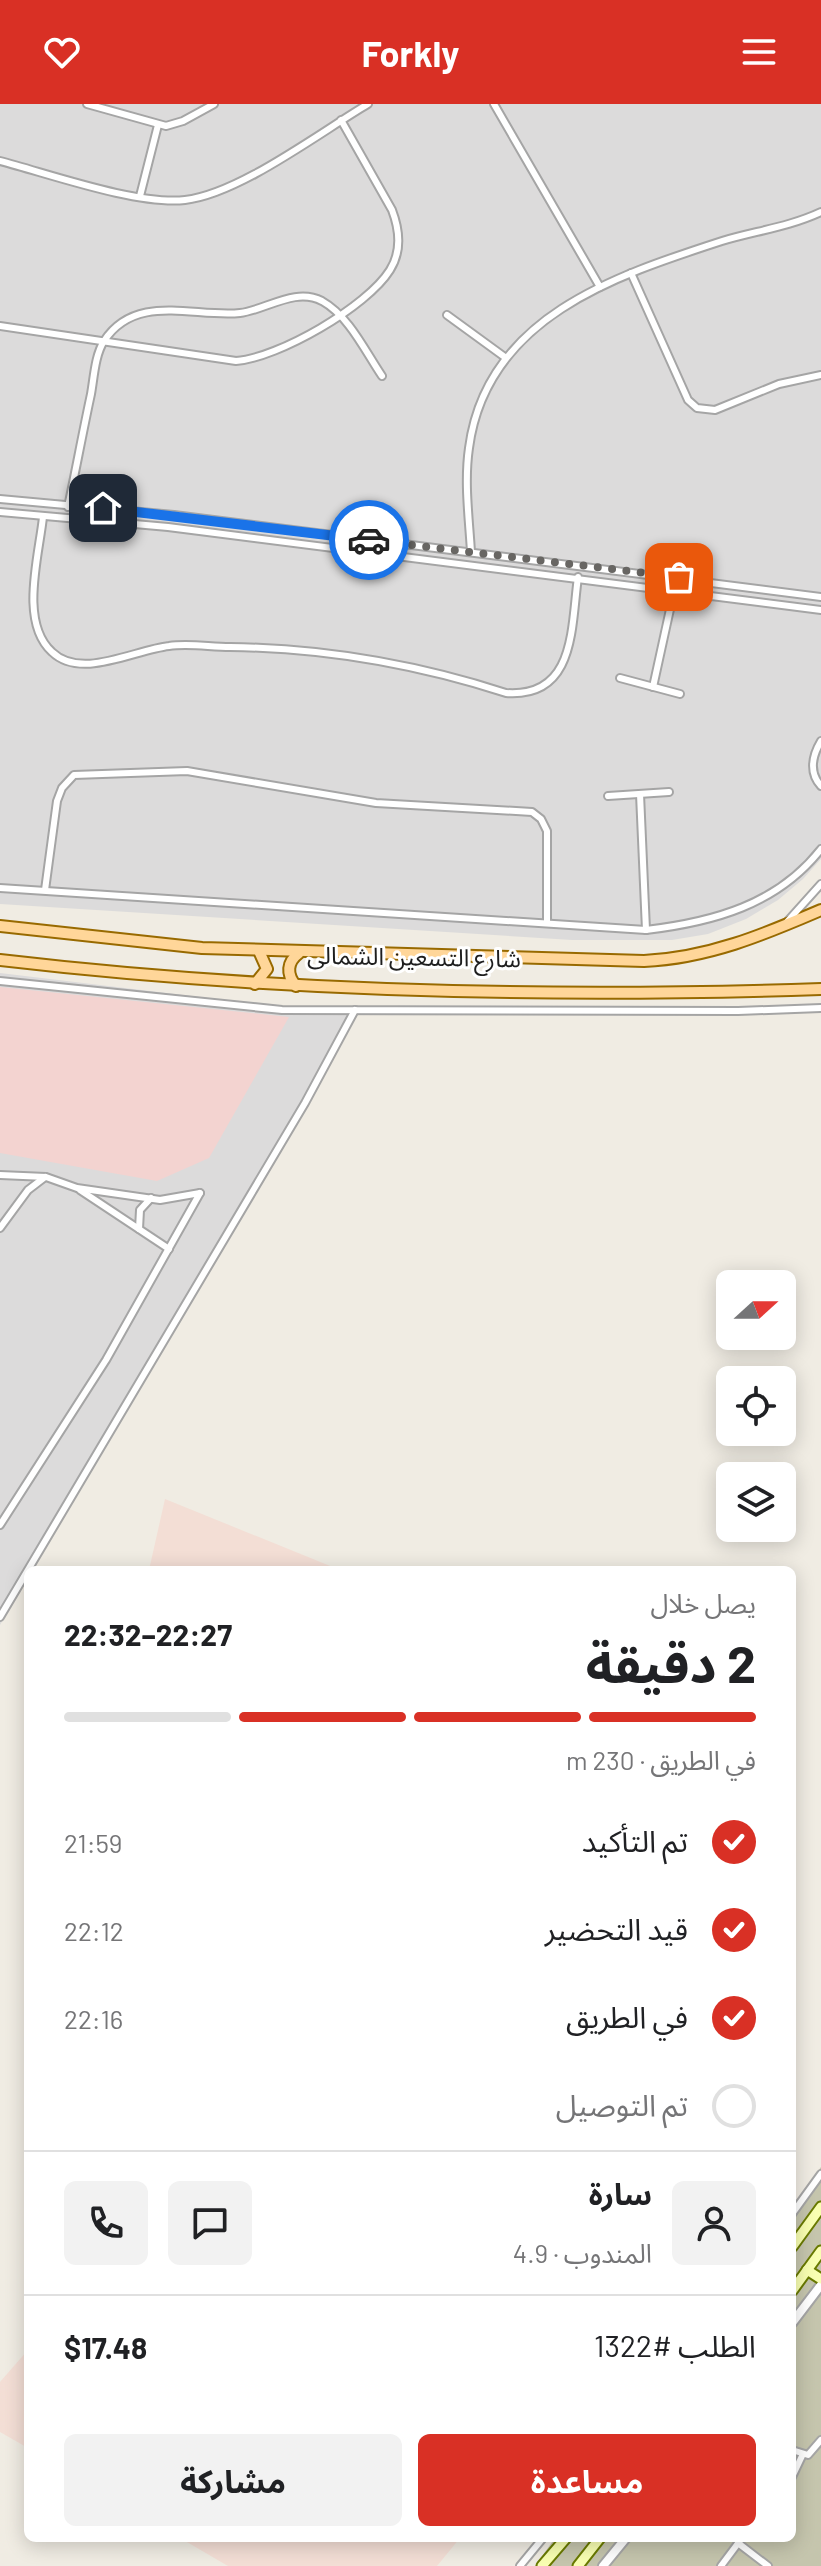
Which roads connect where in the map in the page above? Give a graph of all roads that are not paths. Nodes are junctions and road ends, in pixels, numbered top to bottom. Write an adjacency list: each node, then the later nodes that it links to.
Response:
1 (87, 104): 6 (street)
2 (214, 104): 6 (street)
3 (368, 104): 5 (street)
4 (494, 104): 11 (street)
5 (341, 120): 8 (street); 12 (street)
6 (158, 125): 8 (street)
7 (0, 161): 8 (street)
8 (140, 196)
9 (821, 212): 10 (street)
10 (631, 273): 11 (street); 17 (street)
11 (600, 287): 16 (street)
12 (338, 315): 15 (street); 15 (street); 18 (street)
13 (447, 315): 16 (street)
14 (0, 326): 15 (street)
15 (103, 343): 20 (street)
16 (506, 358): 23 (street)
17 (821, 375)
18 (382, 376)
19 (0, 499): 20 (street)
20 (68, 507): 23 (street)
21 (0, 512): 22 (street)
22 (43, 517): 24 (street); 24 (street)
23 (471, 552): 26 (street)
24 (578, 577): 25 (street)
25 (674, 591): 27 (street); 29 (street)
26 (821, 597)
27 (821, 610)
28 (620, 678): 29 (street)
29 (653, 687): 30 (street)
30 (680, 694)
31 (821, 741): 32 (street)
32 (821, 786)
33 (669, 792): 34 (street)
34 (640, 794): 35 (street); 44 (street)
35 (608, 796)
36 (821, 849): 44 (street)
37 (821, 884): 43 (street)
38 (0, 888): 39 (street)
39 (45, 890): 41 (street); 41 (street)
40 (821, 910): 43 (main road, شارع التسعين الشمالى)
41 (547, 923): 44 (street)
42 (0, 926): 45 (main road, شارع التسعين الشمالى)
43 (784, 926): 46 (main road, شارع التسعين الشمالى)
44 (646, 930)
45 (259, 951): 46 (main road, شارع التسعين الشمالى); 49 (main road)
46 (299, 953): 50 (main road)
47 (0, 960): 49 (main road, شارع التسعين الشمالى)
48 (0, 981): 53 (street)
49 (255, 984): 50 (main road, شارع التسعين الشمالى)
50 (296, 986): 51 (main road, شارع التسعين الشمالى)
51 (821, 989)
52 (821, 1008): 53 (street)
53 (355, 1010): 63 (street)
54 (0, 1175): 55 (street)
55 (46, 1177): 56 (street); 58 (street)
56 (77, 1188): 57 (street); 59 (street)
57 (151, 1198): 59 (street); 60 (street)
58 (0, 1228)
59 (139, 1229): 60 (street)
60 (169, 1249): 61 (street)
61 (3, 1514): 62 (street)
62 (0, 1525)
63 (30, 1566)
64 (24, 1577): 65 (street)
65 (0, 1617)
66 (821, 2174): 68 (street)
67 (821, 2207): 69 (main road)
68 (796, 2208)
69 (796, 2241)
70 (821, 2251): 71 (main road)
71 (807, 2270): 72 (main road); 73 (main road)
72 (821, 2282): 74 (street)
73 (796, 2285)
74 (796, 2317)
75 (821, 2440): 77 (street)
76 (796, 2452): 77 (street)
77 (802, 2456): 78 (street)
78 (796, 2469)
79 (540, 2542): 85 (street)
80 (563, 2542): 86 (main road)
81 (597, 2542): 87 (main road)
82 (623, 2542): 88 (street)
83 (739, 2542): 89 (street)
84 (742, 2542): 90 (street)
85 (520, 2566)
86 (542, 2566)
87 (578, 2566)
88 (603, 2566)
89 (721, 2566)
90 (768, 2566)

